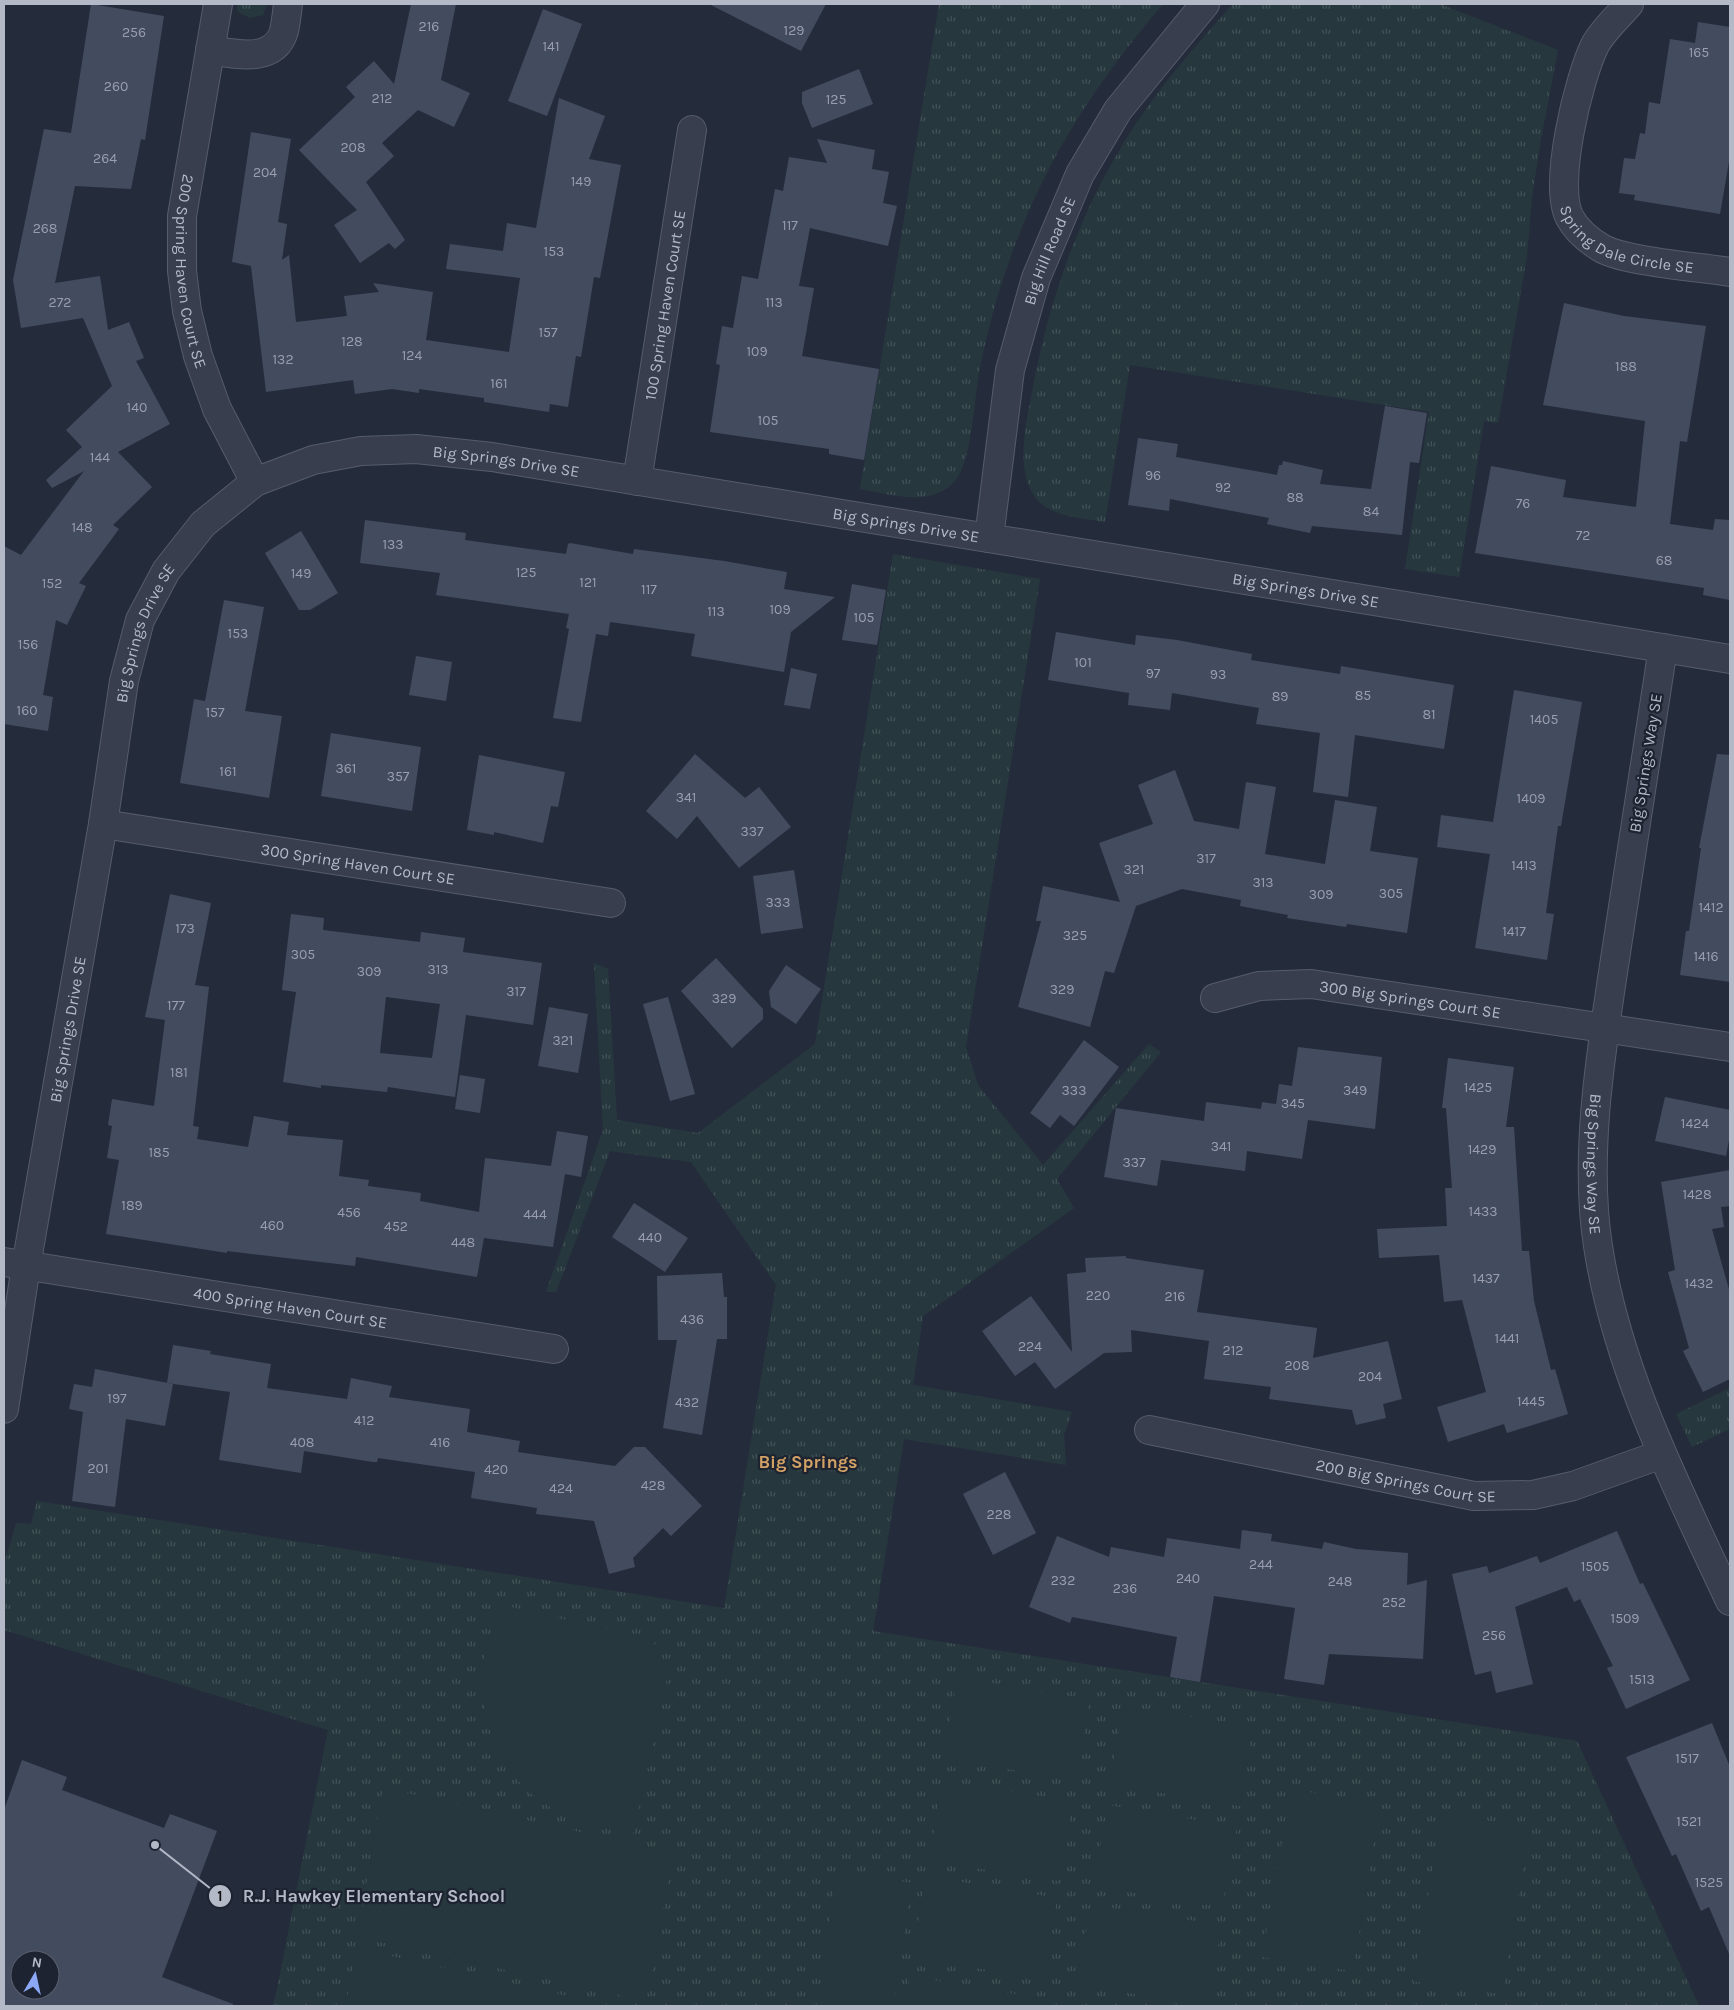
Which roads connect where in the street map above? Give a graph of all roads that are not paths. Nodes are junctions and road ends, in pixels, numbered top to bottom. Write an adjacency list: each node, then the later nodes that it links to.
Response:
1 (218, 4): 5 (street, 200 Spring Haven Court SE)
2 (288, 4): 5 (street)
3 (1205, 4): 10 (street, Big Hill Road SE)
4 (1629, 4): 7 (street, Spring Dale Circle SE)
5 (210, 50): 9 (street, 200 Spring Haven Court SE)
6 (692, 130): 8 (street, 100 Spring Haven Court SE)
7 (1730, 272)
8 (637, 481): 9 (street, Big Springs Drive SE); 10 (street, Big Springs Drive SE)
9 (255, 482): 13 (street, Big Springs Drive SE)
10 (989, 538): 11 (street, Big Springs Drive SE)
11 (1663, 648): 12 (street, Big Springs Drive SE); 16 (street, Big Springs Way SE)
12 (1730, 659)
13 (103, 824): 14 (street, 300 Spring Haven Court SE); 18 (street, Big Springs Drive SE)
14 (611, 903)
15 (1215, 998): 16 (street, 300 Big Springs Court SE)
16 (1605, 1028): 17 (street, 300 Big Springs Court SE); 22 (street, Big Springs Way SE)
17 (1730, 1047)
18 (15, 1264): 19 (street, 400 Spring Haven Court SE); 20 (street, Big Springs Drive SE)
19 (554, 1349)
20 (4, 1409)
21 (1148, 1430): 22 (street, 200 Big Springs Court SE)
22 (1662, 1454): 23 (street, Big Springs Way SE)
23 (1730, 1600)

